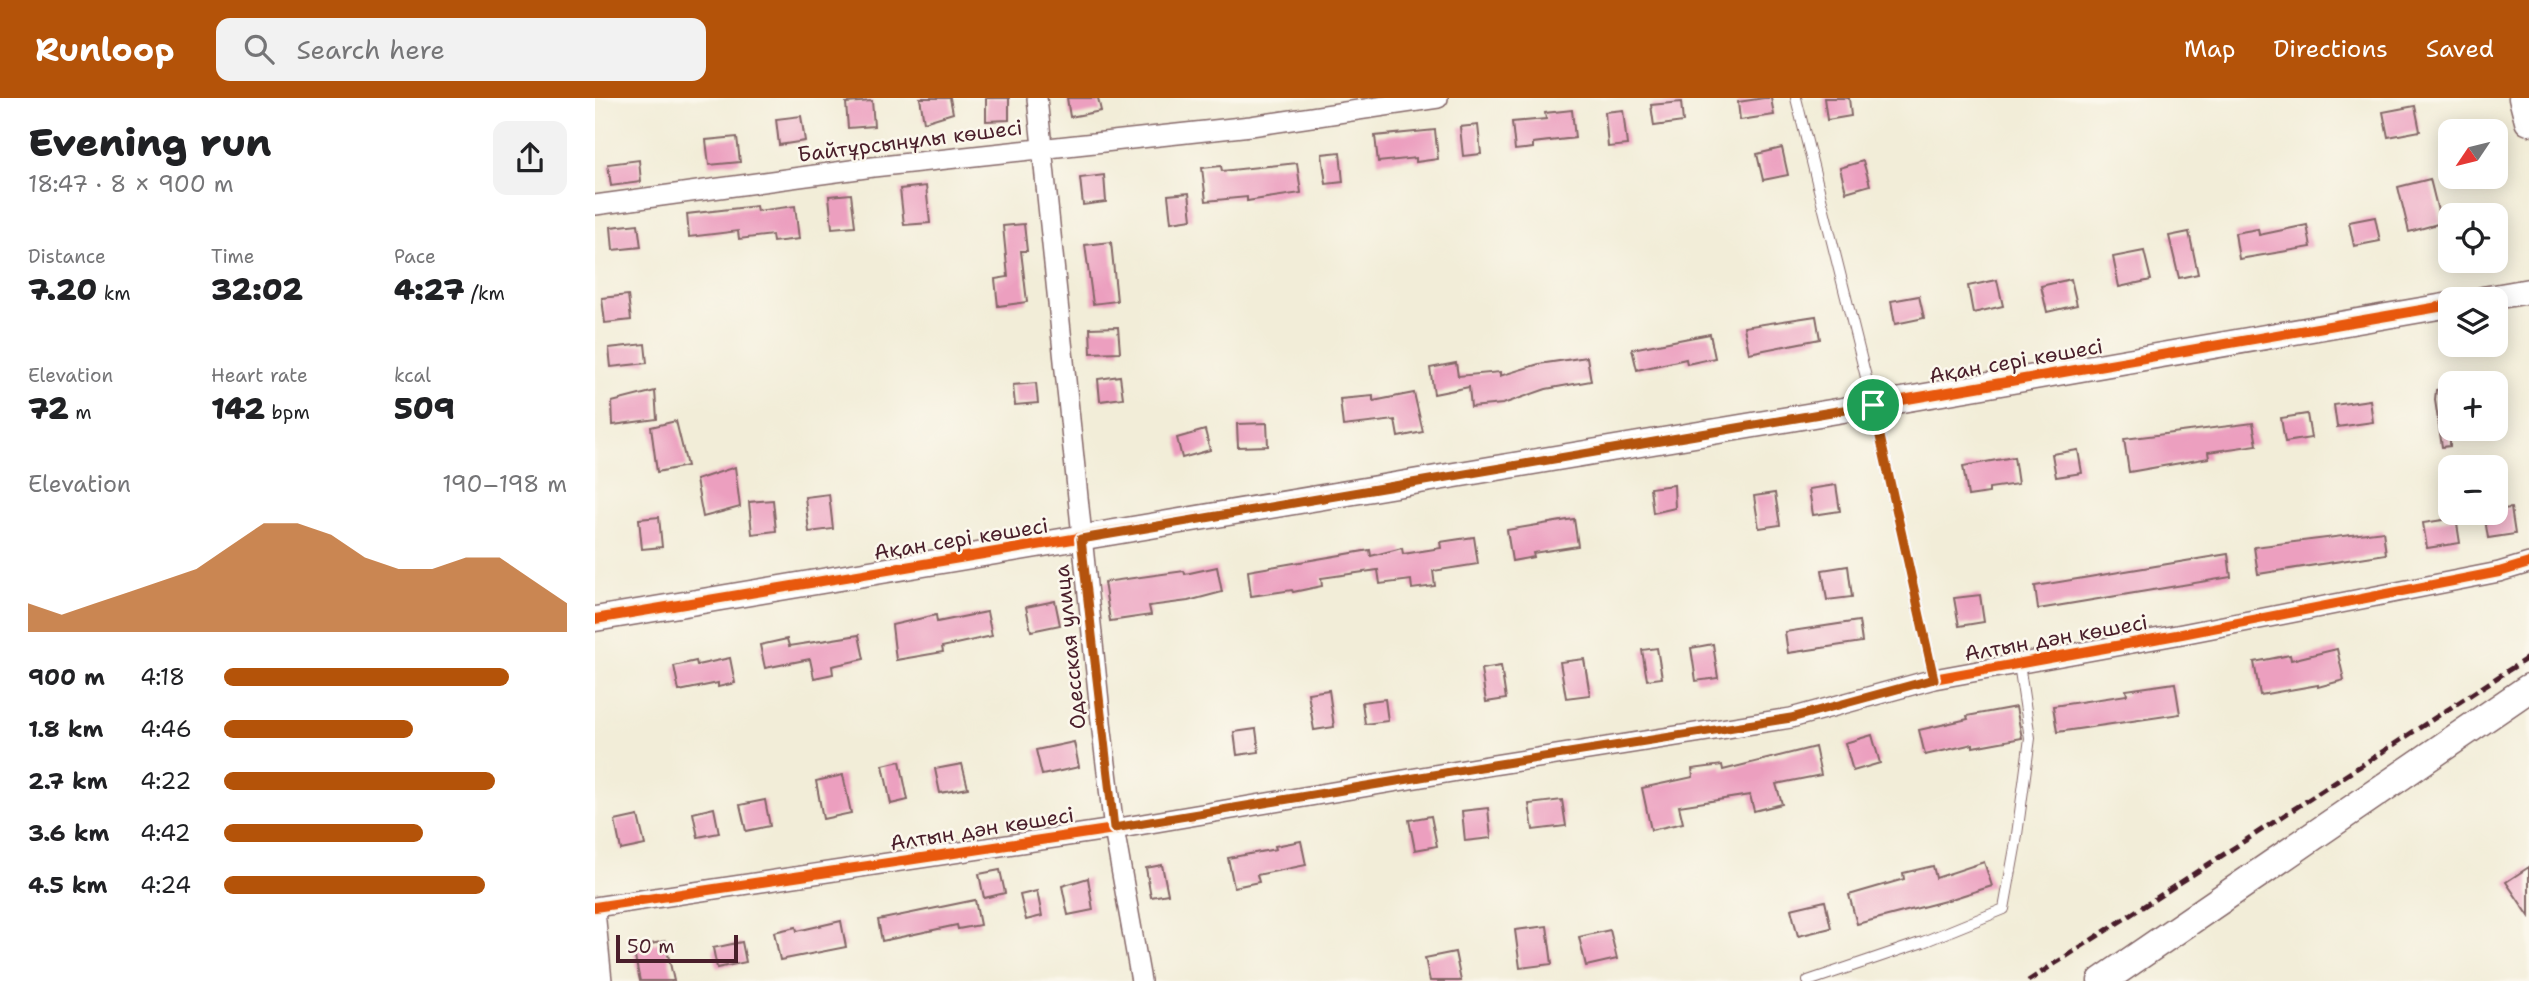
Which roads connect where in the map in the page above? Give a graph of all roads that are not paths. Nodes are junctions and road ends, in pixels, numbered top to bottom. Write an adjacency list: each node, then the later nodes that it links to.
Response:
1 (1037, 98): 4 (street, Одесская улица)
2 (1438, 98): 4 (street, Байтұрсынұлы көшесі)
3 (1796, 98): 9 (lane)
4 (1043, 149): 5 (street, Байтұрсынұлы көшесі); 10 (street, Одесская улица)
5 (595, 205)
6 (2529, 291): 7 (street)
7 (2508, 295)
8 (2438, 307): 9 (street, Ақан сері көшесі)
9 (1873, 405): 10 (street, Ақан сері көшесі); 14 (lane)
10 (1081, 539): 12 (street, Ақан сері көшесі); 16 (street, Одесская улица)
11 (2529, 563): 13 (street, Алтын дән көшесі)
12 (595, 619)
13 (2019, 664): 14 (street, Алтын дән көшесі); 20 (lane)
14 (1934, 679): 16 (street, Алтын дән көшесі)
15 (2529, 688): 21 (main road)
16 (1114, 828): 17 (street, Алтын дән көшесі); 19 (street, Одесская улица)
17 (595, 909): 18 (street)
18 (602, 981)
19 (1142, 981)
20 (1808, 981)
21 (2102, 981)

